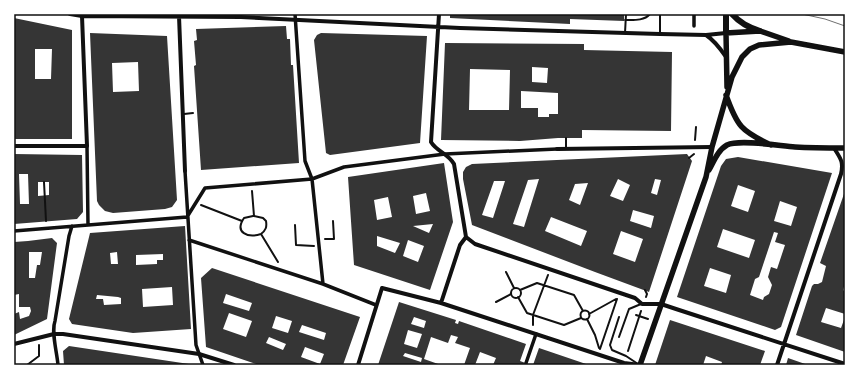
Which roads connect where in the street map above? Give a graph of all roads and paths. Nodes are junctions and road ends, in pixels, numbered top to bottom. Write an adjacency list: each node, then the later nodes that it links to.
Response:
1 (70, 14): 12 (street)
2 (295, 14): 13 (street)
3 (439, 14): 16 (street)
4 (626, 14): 14 (lane)
5 (650, 14): 14 (lane)
6 (660, 14): 20 (lane)
7 (694, 14): 15 (street)
8 (726, 14): 19 (main road)
9 (732, 14): 17 (main road)
10 (122, 15): 11 (street); 12 (street)
11 (179, 15): 13 (street); 27 (street)
12 (82, 16): 31 (street)
13 (294, 19): 16 (street); 41 (street)
14 (625, 20): 18 (lane)
15 (694, 26)
16 (438, 27): 18 (street); 37 (street)
17 (760, 31): 19 (street); 22 (street)
18 (625, 33): 20 (street)
19 (726, 33): 21 (street); 24 (street)
20 (660, 34): 21 (street)
21 (706, 35): 24 (street)
22 (791, 42): 23 (street); 25 (street)
23 (845, 52)
24 (726, 57): 25 (street)
25 (726, 95): 29 (street); 32 (street)
26 (193, 113): 27 (lane)
27 (183, 114): 39 (street)
28 (566, 138): 36 (lane)
29 (771, 145): 33 (street); 40 (street)
30 (14, 146): 31 (street)
31 (87, 146): 49 (street)
32 (712, 147): 36 (street); 40 (street)
33 (834, 148): 34 (street); 38 (street)
34 (845, 148)
35 (557, 149): 36 (street); 37 (street)
36 (566, 149)
37 (445, 154): 41 (street); 55 (street)
38 (844, 163): 88 (street)
39 (185, 171): 46 (street)
40 (706, 177): 73 (street)
41 (312, 179): 43 (street); 57 (street)
42 (44, 182): 52 (path)
43 (252, 185): 44 (street); 45 (path)
44 (196, 203): 46 (street); 47 (path)
45 (254, 216): 47 (path); 54 (path)
46 (187, 217): 49 (street); 56 (street)
47 (242, 221): 54 (path)
48 (333, 221): 57 (path)
49 (88, 225): 51 (street)
50 (295, 225): 58 (path)
51 (72, 226): 52 (street); 84 (street)
52 (46, 229): 53 (street)
53 (14, 230)
54 (261, 234): 60 (path)
55 (466, 237): 59 (street); 71 (street)
56 (189, 240): 60 (street); 90 (street)
57 (318, 240): 58 (street)
58 (319, 246): 62 (street)
59 (550, 269): 63 (path); 72 (street)
60 (284, 271): 62 (street)
61 (506, 272): 64 (path)
62 (323, 284): 74 (street)
63 (544, 285): 65 (path); 75 (path); 78 (path)
64 (514, 288): 65 (path); 67 (path)
65 (520, 290): 68 (path)
66 (645, 290): 69 (path)
67 (512, 294): 68 (path); 70 (path)
68 (518, 297): 78 (path)
69 (645, 298)
70 (496, 302)
71 (441, 303): 74 (street); 85 (street)
72 (642, 304): 73 (street); 86 (lane)
73 (661, 304): 88 (street); 99 (street)
74 (376, 305): 98 (street)
75 (583, 311): 77 (path); 82 (path)
76 (641, 311): 80 (path)
77 (589, 314): 83 (path); 83 (path)
78 (533, 315): 82 (path); 85 (path)
79 (636, 315): 80 (path)
80 (639, 316): 91 (path)
81 (619, 317): 91 (lane)
82 (581, 318): 83 (path)
83 (587, 319)
84 (54, 334): 87 (street); 90 (street); 95 (street)
85 (536, 334): 92 (street); 99 (street)
86 (619, 337)
87 (14, 344)
88 (784, 344): 93 (street); 100 (street)
89 (39, 345): 94 (path)
90 (199, 354): 96 (street); 97 (street)
91 (626, 356): 99 (lane)
92 (526, 363)
93 (845, 364)
94 (28, 365)
95 (58, 365)
96 (204, 365)
97 (234, 365)
98 (358, 365)
99 (640, 365)
100 (777, 365)

